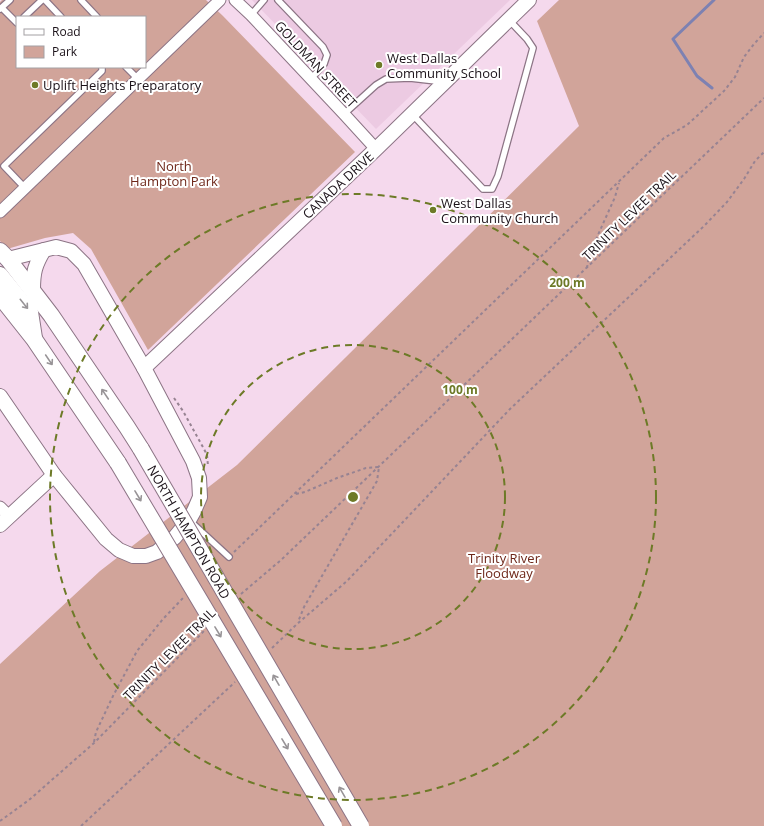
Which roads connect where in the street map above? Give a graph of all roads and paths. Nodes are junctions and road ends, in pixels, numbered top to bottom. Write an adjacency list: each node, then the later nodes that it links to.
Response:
1 (10, 0): 9 (lane)
2 (44, 0): 11 (lane); 12 (lane)
3 (81, 0): 13 (lane)
4 (220, 0): 19 (street)
5 (235, 0): 10 (street, GOLDMAN STREET)
6 (264, 0): 10 (lane)
7 (278, 0): 20 (lane)
8 (527, 1): 14 (street, CANADA DRIVE)
9 (1, 8): 15 (lane)
10 (251, 15): 20 (street, GOLDMAN STREET)
11 (25, 16)
12 (60, 16)
13 (96, 16)
14 (509, 20): 21 (street, CANADA DRIVE); 24 (lane)
15 (16, 22)
16 (764, 33): 27 (path)
17 (102, 68): 28 (lane)
18 (127, 68): 19 (lane)
19 (138, 79): 28 (street)
20 (311, 79): 23 (street, GOLDMAN STREET)
21 (443, 84): 23 (lane); 24 (street, CANADA DRIVE)
22 (764, 98): 32 (path, TRINITY LEVEE TRAIL)
23 (344, 114): 25 (street, GOLDMAN STREET)
24 (412, 114): 25 (street, CANADA DRIVE)
25 (376, 149): 37 (street, CANADA DRIVE)
26 (764, 152): 47 (path)
27 (619, 182): 32 (path); 41 (path)
28 (25, 188): 29 (street)
29 (0, 212)
30 (44, 250): 31 (street); 34 (street); 37 (street)
31 (4, 255): 34 (main road, NORTH HAMPTON ROAD)
32 (587, 268): 39 (path, TRINITY LEVEE TRAIL)
33 (0, 275): 36 (main road, one-way to 36)
34 (32, 290): 55 (main road, NORTH HAMPTON ROAD, one-way to 34, bridge)
35 (2, 301): 36 (main road, NORTH HAMPTON ROAD)
36 (34, 339): 54 (main road, NORTH HAMPTON ROAD, one-way to 54, bridge)
37 (144, 368): 43 (street)
38 (0, 396): 40 (street)
39 (379, 467): 41 (path); 45 (path, TRINITY LEVEE TRAIL); 47 (path)
40 (54, 474): 42 (street); 43 (street)
41 (294, 494): 44 (path)
42 (3, 516)
43 (189, 520): 44 (lane)
44 (229, 556)
45 (238, 596)
46 (183, 598): 51 (path)
47 (297, 624): 49 (path)
48 (208, 627): 51 (path, TRINITY LEVEE TRAIL)
49 (268, 651)
50 (239, 678): 53 (path)
51 (94, 743): 52 (path, TRINITY LEVEE TRAIL)
52 (0, 821)
53 (81, 826)
54 (334, 826)
55 (361, 826)

